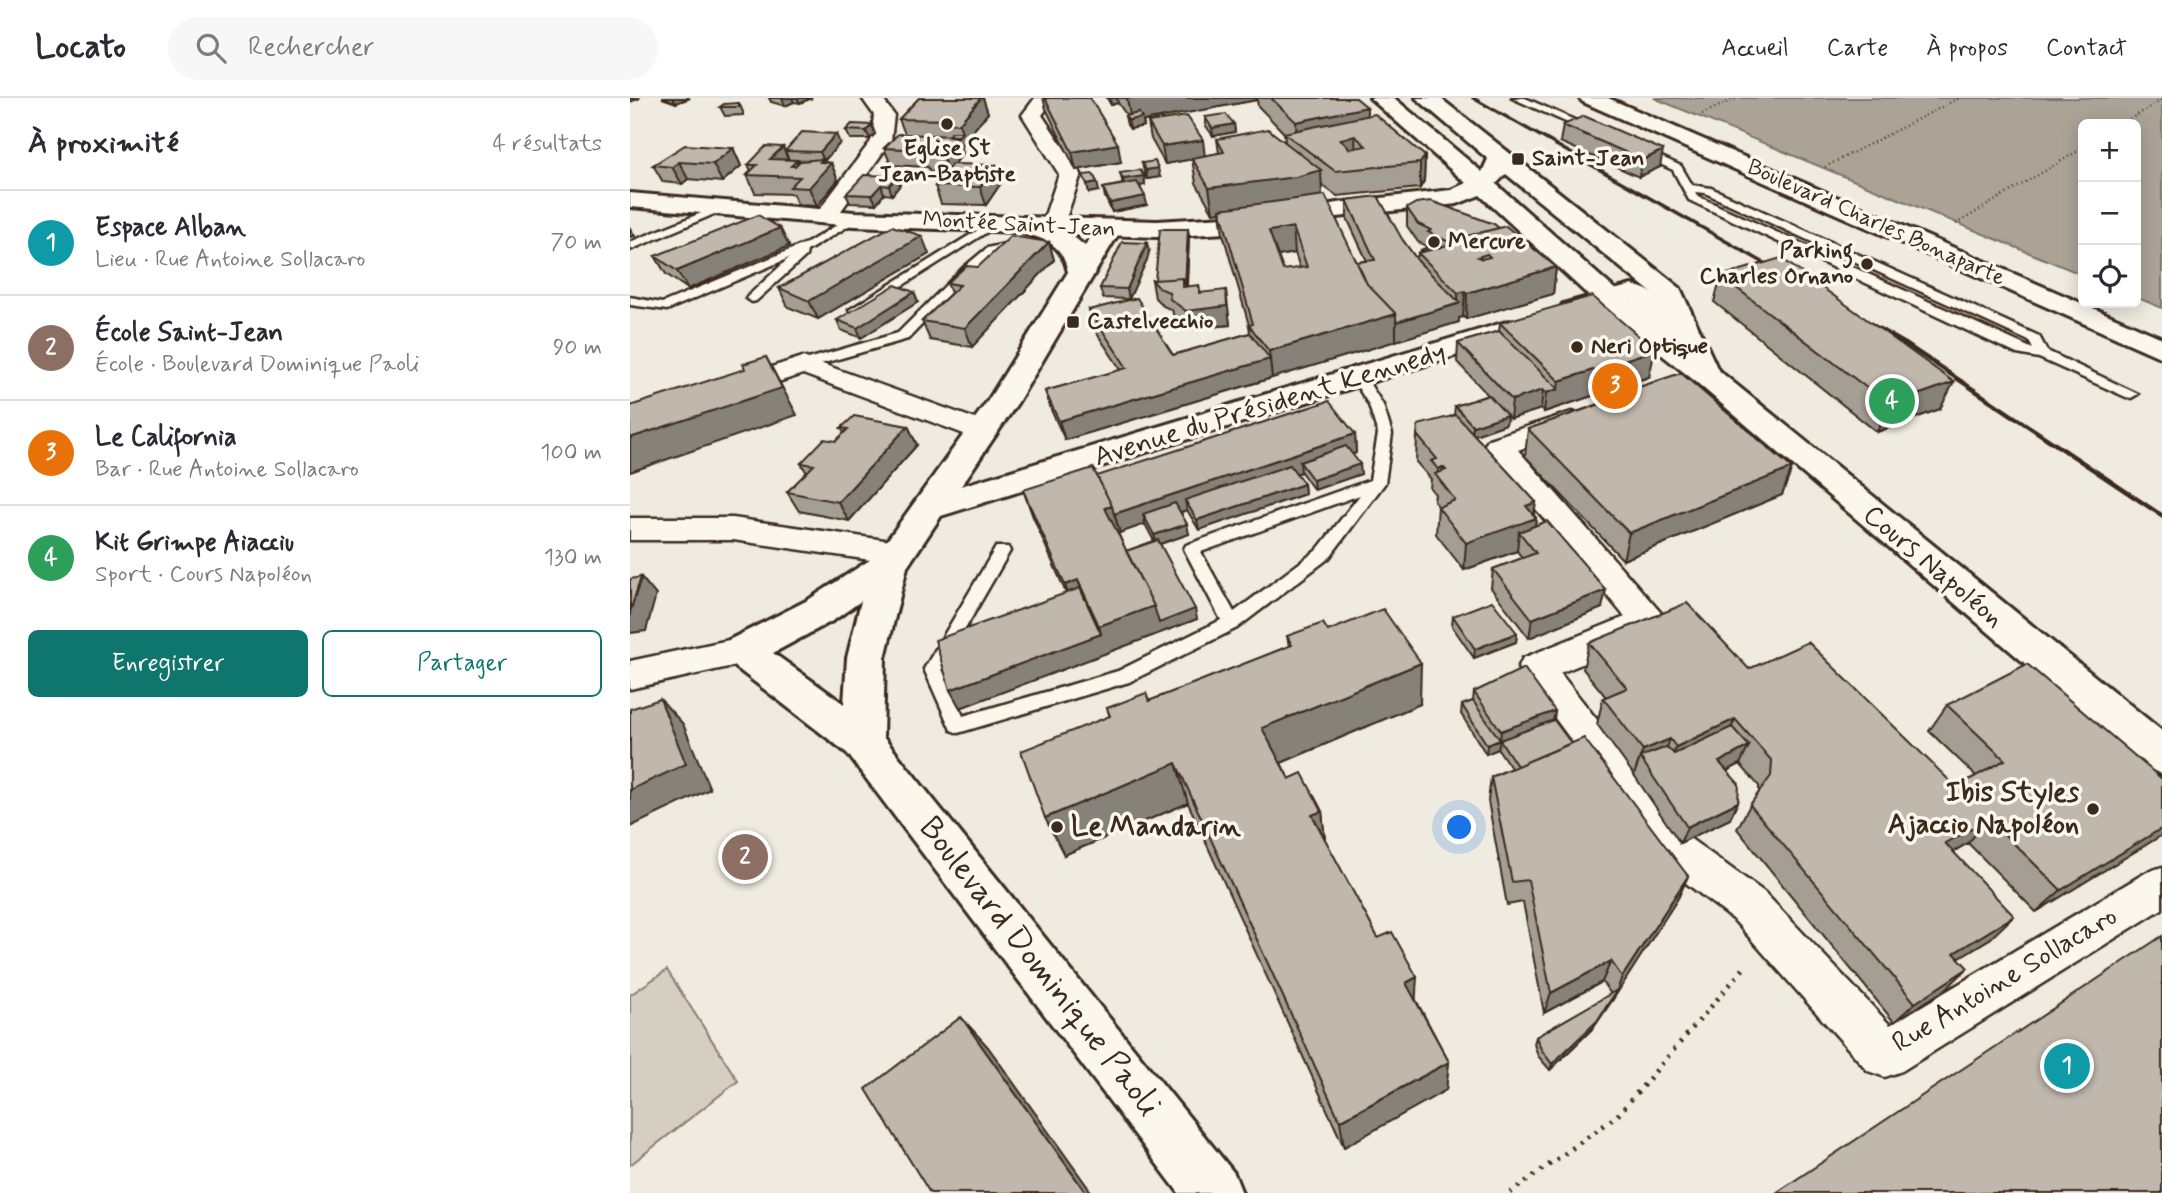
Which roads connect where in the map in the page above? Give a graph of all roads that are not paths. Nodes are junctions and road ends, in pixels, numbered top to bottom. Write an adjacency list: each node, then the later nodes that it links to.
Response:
1 (872, 98): 14 (street)
2 (1045, 98): 19 (street)
3 (1381, 98): 10 (main road, Cours Napoléon)
4 (1427, 98): 9 (main road, Cours Napoléon)
5 (1517, 98): 7 (lane)
6 (1590, 98): 31 (main road, Boulevard Charles Bonaparte)
7 (1598, 132)
8 (1632, 148): 35 (lane)
9 (1500, 158): 10 (main road); 34 (main road, Cours Napoléon)
10 (1482, 184): 12 (main road, Montée Saint-Jean); 25 (main road, Cours Napoléon)
11 (630, 200): 13 (main road, Montée Saint-Jean)
12 (1407, 204): 16 (main road, Montée Saint-Jean); 20 (main road, Montée Saint-Jean)
13 (720, 209): 14 (main road, Montée Saint-Jean); 23 (lane)
14 (825, 217): 15 (main road, Montée Saint-Jean)
15 (854, 219): 17 (main road, Montée Saint-Jean); 22 (lane)
16 (1467, 221)
17 (991, 225): 18 (main road, Montée Saint-Jean); 30 (lane)
18 (1018, 225): 19 (main road, Montée Saint-Jean); 26 (main road)
19 (1052, 227): 20 (main road, Montée Saint-Jean)
20 (1108, 229): 26 (main road)
21 (1501, 232): 25 (main road)
22 (813, 244): 27 (lane); 29 (lane)
23 (630, 246)
24 (1038, 250): 32 (lane)
25 (1559, 253): 28 (main road, Cours Napoléon)
26 (1082, 273): 38 (main road)
27 (752, 298)
28 (1609, 299): 33 (main road, Avenue du Président Kennedy); 34 (main road, Cours Napoléon)
29 (630, 301)
30 (855, 310)
31 (2162, 349)
32 (803, 365): 36 (street); 38 (street)
33 (1359, 378): 39 (lane); 40 (main road, Avenue du Président Kennedy)
34 (1689, 381): 48 (main road, Cours Napoléon)
35 (2131, 394)
36 (704, 398)
37 (1610, 408): 49 (street, Rue Antoine Sollacaro)
38 (982, 431): 40 (main road)
39 (1377, 483): 44 (lane); 44 (lane)
40 (929, 508): 43 (main road)
41 (630, 529): 43 (street)
42 (1002, 551): 44 (lane)
43 (894, 559): 45 (main road); 47 (main road)
44 (1231, 623)
45 (743, 651): 46 (street); 47 (main road, Boulevard Dominique Paoli)
46 (630, 675)
47 (862, 741): 50 (main road, Boulevard Dominique Paoli)
48 (2162, 756)
49 (2162, 886)
50 (1214, 1193)

